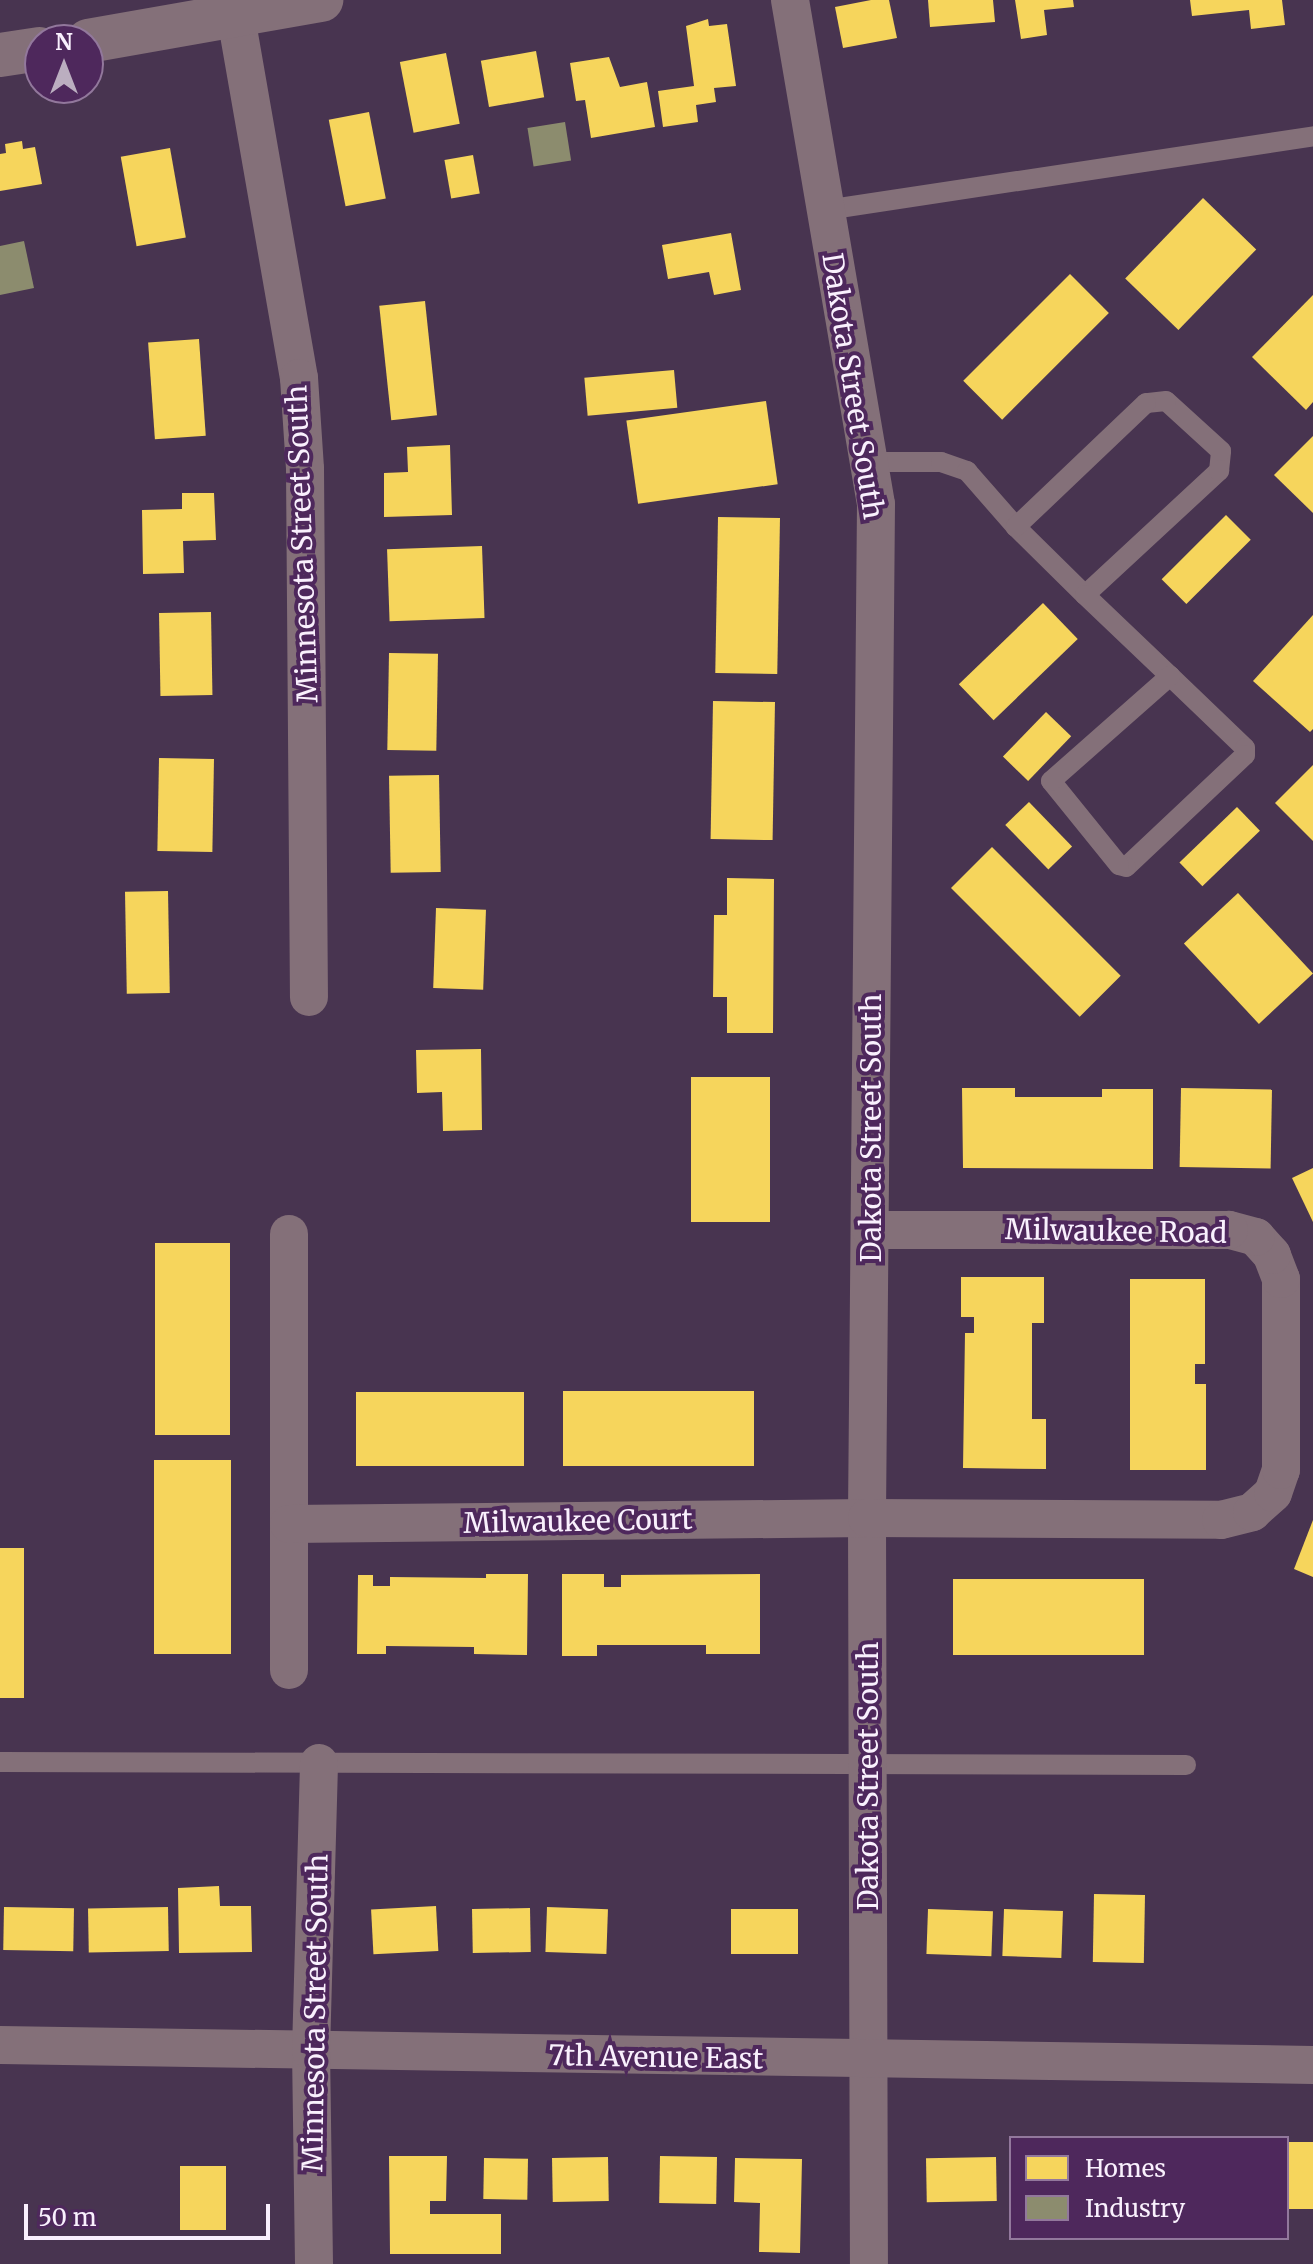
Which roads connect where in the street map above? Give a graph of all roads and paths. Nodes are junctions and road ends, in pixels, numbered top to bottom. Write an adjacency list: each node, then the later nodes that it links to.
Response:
1 (321, 0): 3 (street)
2 (790, 0): 8 (street, Dakota Street South)
3 (234, 8): 4 (street); 13 (street, Minnesota Street South)
4 (104, 37)
5 (24, 51): 6 (street)
6 (0, 55)
7 (1313, 136): 8 (lane)
8 (826, 210): 9 (street, Dakota Street South)
9 (869, 462): 10 (lane); 14 (street, Dakota Street South)
10 (1016, 527): 11 (lane); 11 (lane)
11 (1085, 595): 12 (lane)
12 (1170, 676): 12 (lane)
13 (309, 997)
14 (871, 1230): 16 (street, Dakota Street South); 16 (street, Milwaukee Road)
15 (289, 1234): 17 (street)
16 (867, 1518): 17 (street, Milwaukee Court); 21 (street, Dakota Street South)
17 (289, 1524): 18 (street)
18 (289, 1670)
19 (0, 1762): 20 (lane)
20 (319, 1763): 21 (lane); 24 (street, Minnesota Street South)
21 (868, 1764): 22 (lane); 25 (street, Dakota Street South)
22 (1186, 1765)
23 (0, 2045): 24 (street, 7th Avenue East)
24 (311, 2051): 25 (street, 7th Avenue East); 27 (street, Minnesota Street South)
25 (867, 2061): 26 (street, 7th Avenue East); 28 (street, Dakota Street South)
26 (1313, 2065)
27 (314, 2264)
28 (869, 2264)

